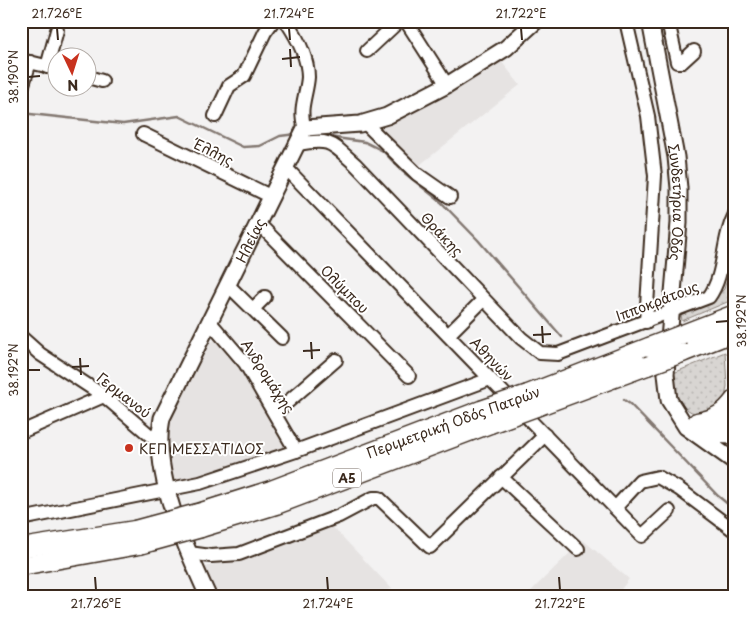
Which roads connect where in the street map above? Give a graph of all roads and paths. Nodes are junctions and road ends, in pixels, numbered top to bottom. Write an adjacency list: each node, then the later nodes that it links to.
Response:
1 (273, 21): 19 (street)
2 (286, 21): 22 (street)
3 (399, 21): 11 (street)
4 (406, 21): 17 (street)
5 (536, 21): 17 (main road)
6 (626, 21): 34 (street)
7 (650, 21): 32 (main road, Συνδετήρια Οδός)
8 (668, 21): 12 (street)
9 (57, 30): 10 (street)
10 (55, 48)
11 (366, 51)
12 (694, 51)
13 (26, 61): 14 (street); 18 (street)
14 (48, 67)
15 (98, 80): 16 (street)
16 (102, 81)
17 (447, 84): 20 (main road)
18 (21, 91)
19 (215, 116)
20 (365, 123): 22 (main road); 25 (street)
21 (144, 134): 24 (street, Έλλης)
22 (302, 135): 23 (main road, Ηλείας); 30 (street, Θράκης)
23 (286, 168): 24 (main road, Ηλείας); 36 (street, Αθηνών)
24 (272, 197): 27 (main road, Ηλείας)
25 (450, 197)
26 (735, 214): 32 (street, Ιπποκράτους)
27 (259, 224): 28 (main road, Ηλείας); 41 (street, Ολύμπου)
28 (228, 285): 31 (street); 33 (main road, Ηλείας)
29 (265, 297): 31 (street)
30 (483, 300): 36 (street); 39 (street, Θράκης)
31 (253, 309): 37 (street)
32 (671, 312): 34 (street, Ιπποκράτους); 48 (main road, Συνδετήρια Οδός)
33 (209, 321): 46 (street, Ανδρομάχης); 52 (main road, Ηλείας)
34 (646, 322): 39 (street, Ιπποκράτους)
35 (728, 326): 44 (highway, Περιμετρική Οδός Πατρών / Α5, bridge); 44 (highway, Περιμετρική Οδός Πατρών / Α5, bridge)
36 (448, 335): 42 (street, Αθηνών)
37 (282, 338)
38 (23, 341): 43 (street, Γερμανού)
39 (561, 353)
40 (336, 360): 46 (street)
41 (409, 376)
42 (490, 379): 50 (street, Αθηνών); 53 (street)
43 (104, 396): 49 (street); 52 (street, Γερμανού)
44 (534, 400): 61 (highway, Περιμετρική Οδός Πατρών / Α5, bridge)
45 (735, 400): 48 (highway)
46 (275, 413): 53 (street, Ανδρομάχης)
47 (735, 424): 48 (main road, Συνδετήρια Οδός)
48 (695, 428): 51 (main road, Συνδετήρια Οδός); 54 (main road)
49 (21, 432)
50 (545, 434): 55 (street); 57 (street, Αθηνών)
51 (735, 436)
52 (159, 442): 56 (main road, Ηλείας)
53 (296, 451): 56 (street)
54 (735, 462)
55 (501, 477): 63 (street); 64 (street)
56 (167, 489): 59 (street); 64 (main road, Ηλείας)
57 (614, 508): 58 (street, Αθηνών); 60 (street)
58 (669, 511)
59 (21, 518)
60 (735, 531)
61 (137, 537): 62 (highway, Περιμετρική Οδός Πατρών / Α5); 65 (highway, Περιμετρική Οδός Πατρών / Α5)
62 (21, 548)
63 (578, 549)
64 (189, 554): 66 (main road, Ηλείας)
65 (21, 566)
66 (208, 596)

